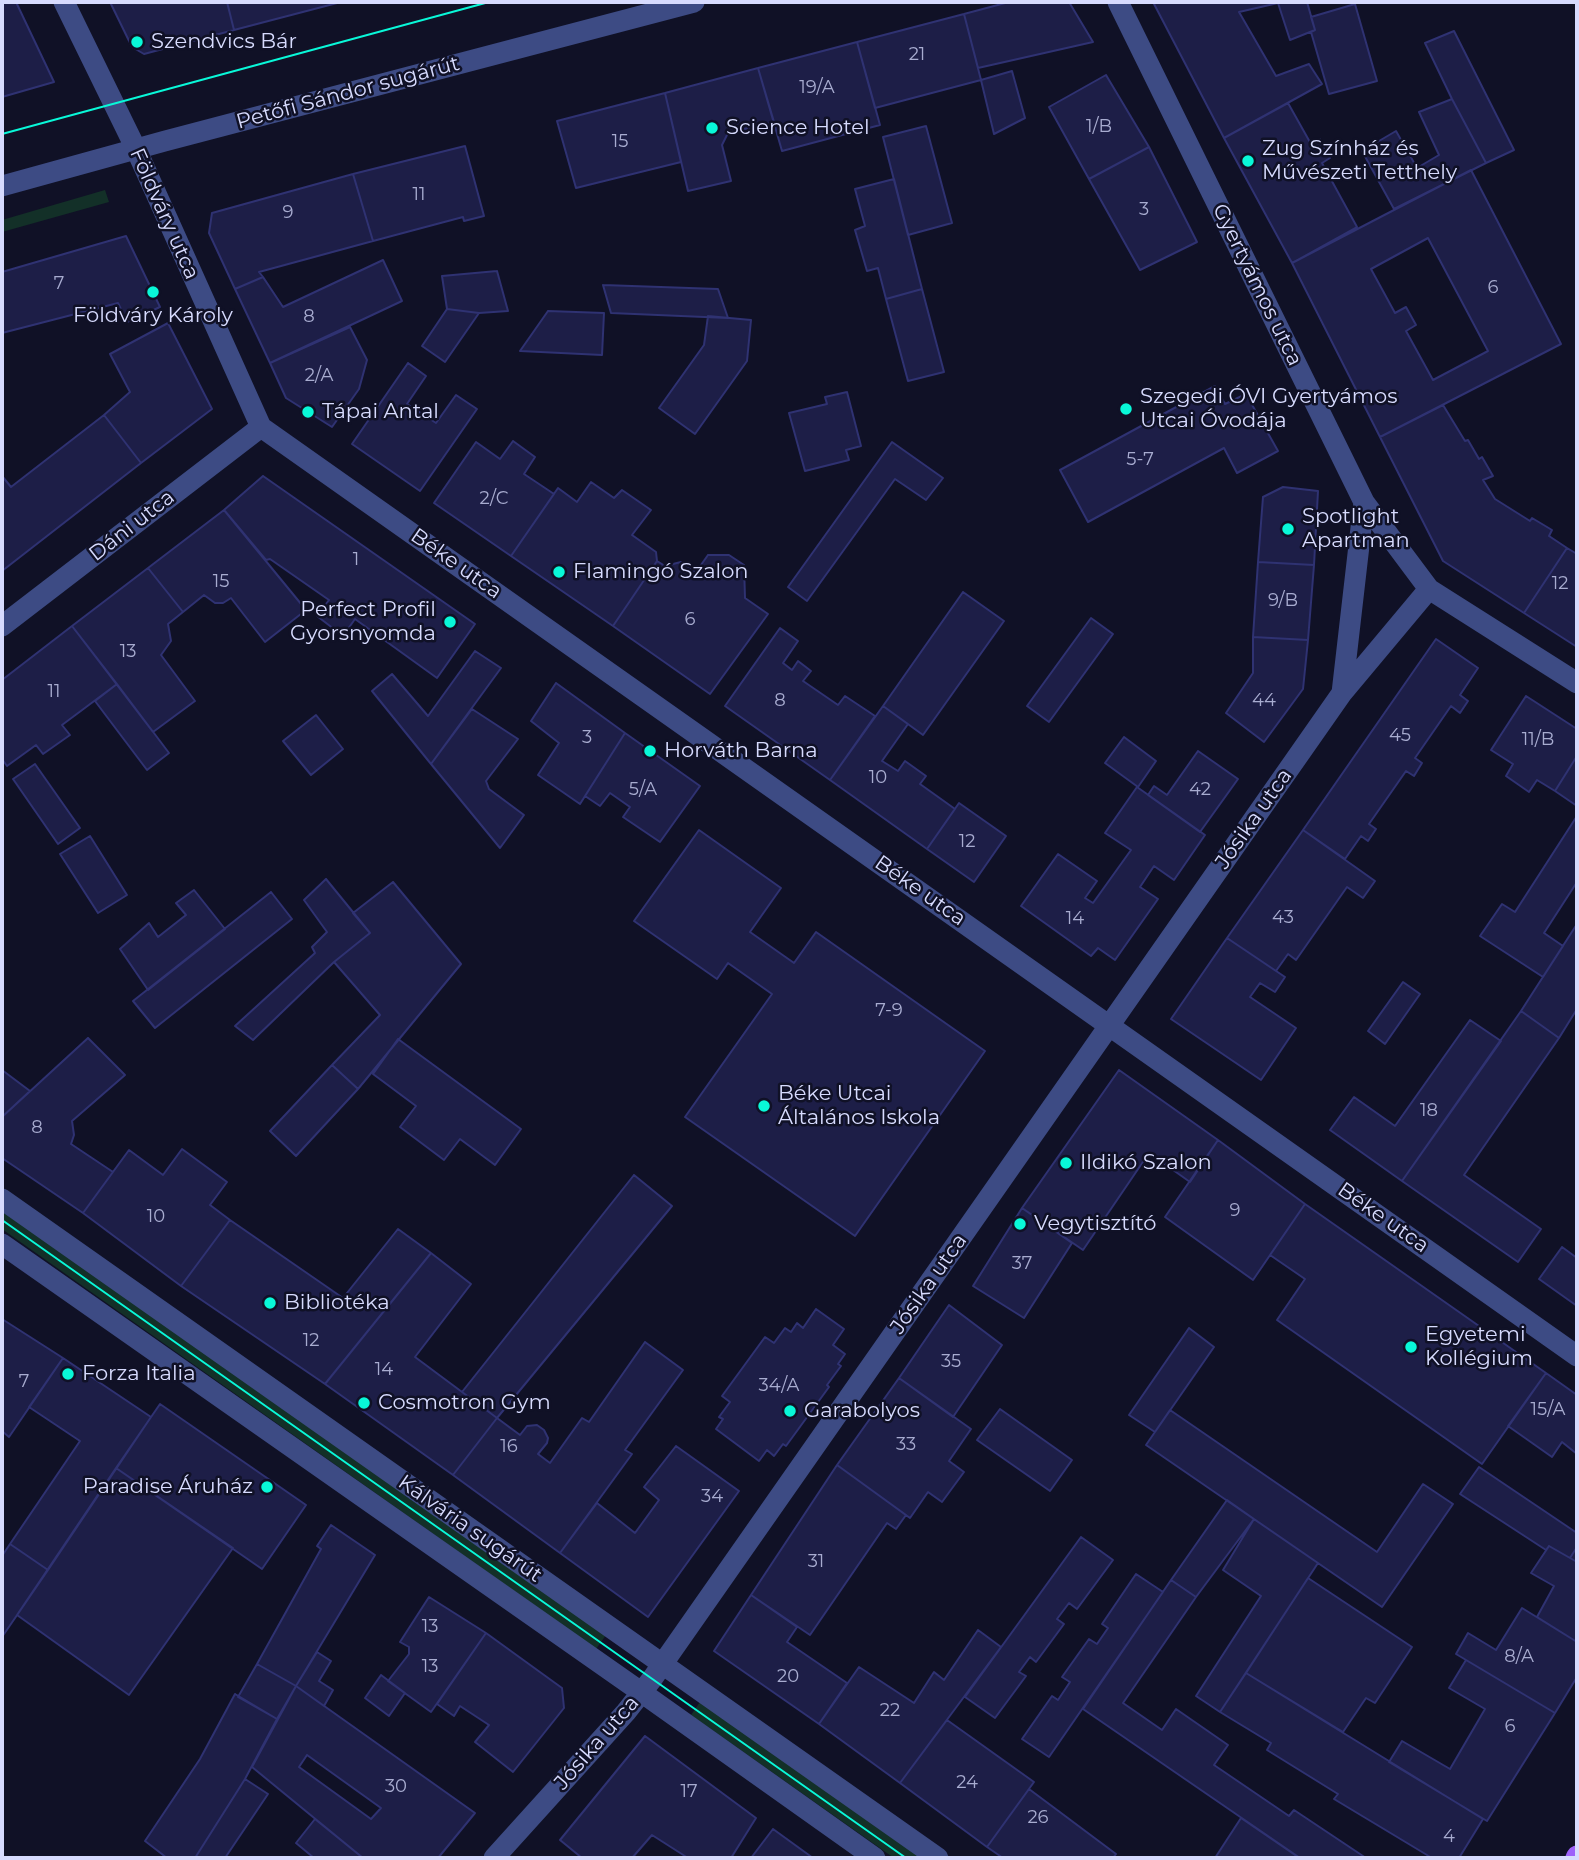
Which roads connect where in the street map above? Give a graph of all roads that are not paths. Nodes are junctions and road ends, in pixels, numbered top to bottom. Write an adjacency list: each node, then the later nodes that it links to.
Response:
1 (64, 2): 4 (street, Földváry utca)
2 (694, 2): 4 (street, Petőfi Sándor sugárút)
3 (1118, 2): 7 (street, Gyertyámos utca)
4 (135, 149): 5 (street, Petőfi Sándor sugárút); 6 (street, Földváry utca)
5 (2, 186)
6 (261, 427): 9 (street, Dáni utca); 12 (street, Béke utca)
7 (1364, 502): 8 (street, Gyertyámos utca); 11 (street, Jósika utca)
8 (1429, 589): 10 (street, Gyertyámos utca); 11 (street, Jósika utca)
9 (2, 626)
10 (1577, 683)
11 (1342, 693): 12 (street, Jósika utca)
12 (1110, 1024): 15 (street, Béke utca); 16 (street, Jósika utca)
13 (2, 1199): 16 (street, Kálvária sugárút)
14 (2, 1244): 17 (street, Kálvária sugárút)
15 (1577, 1356)
16 (662, 1665): 17 (street, Jósika utca); 20 (street, Kálvária sugárút)
17 (642, 1692): 18 (street, Jósika utca); 19 (street, Kálvária sugárút)
18 (494, 1858)
19 (875, 1858)
20 (938, 1858)

